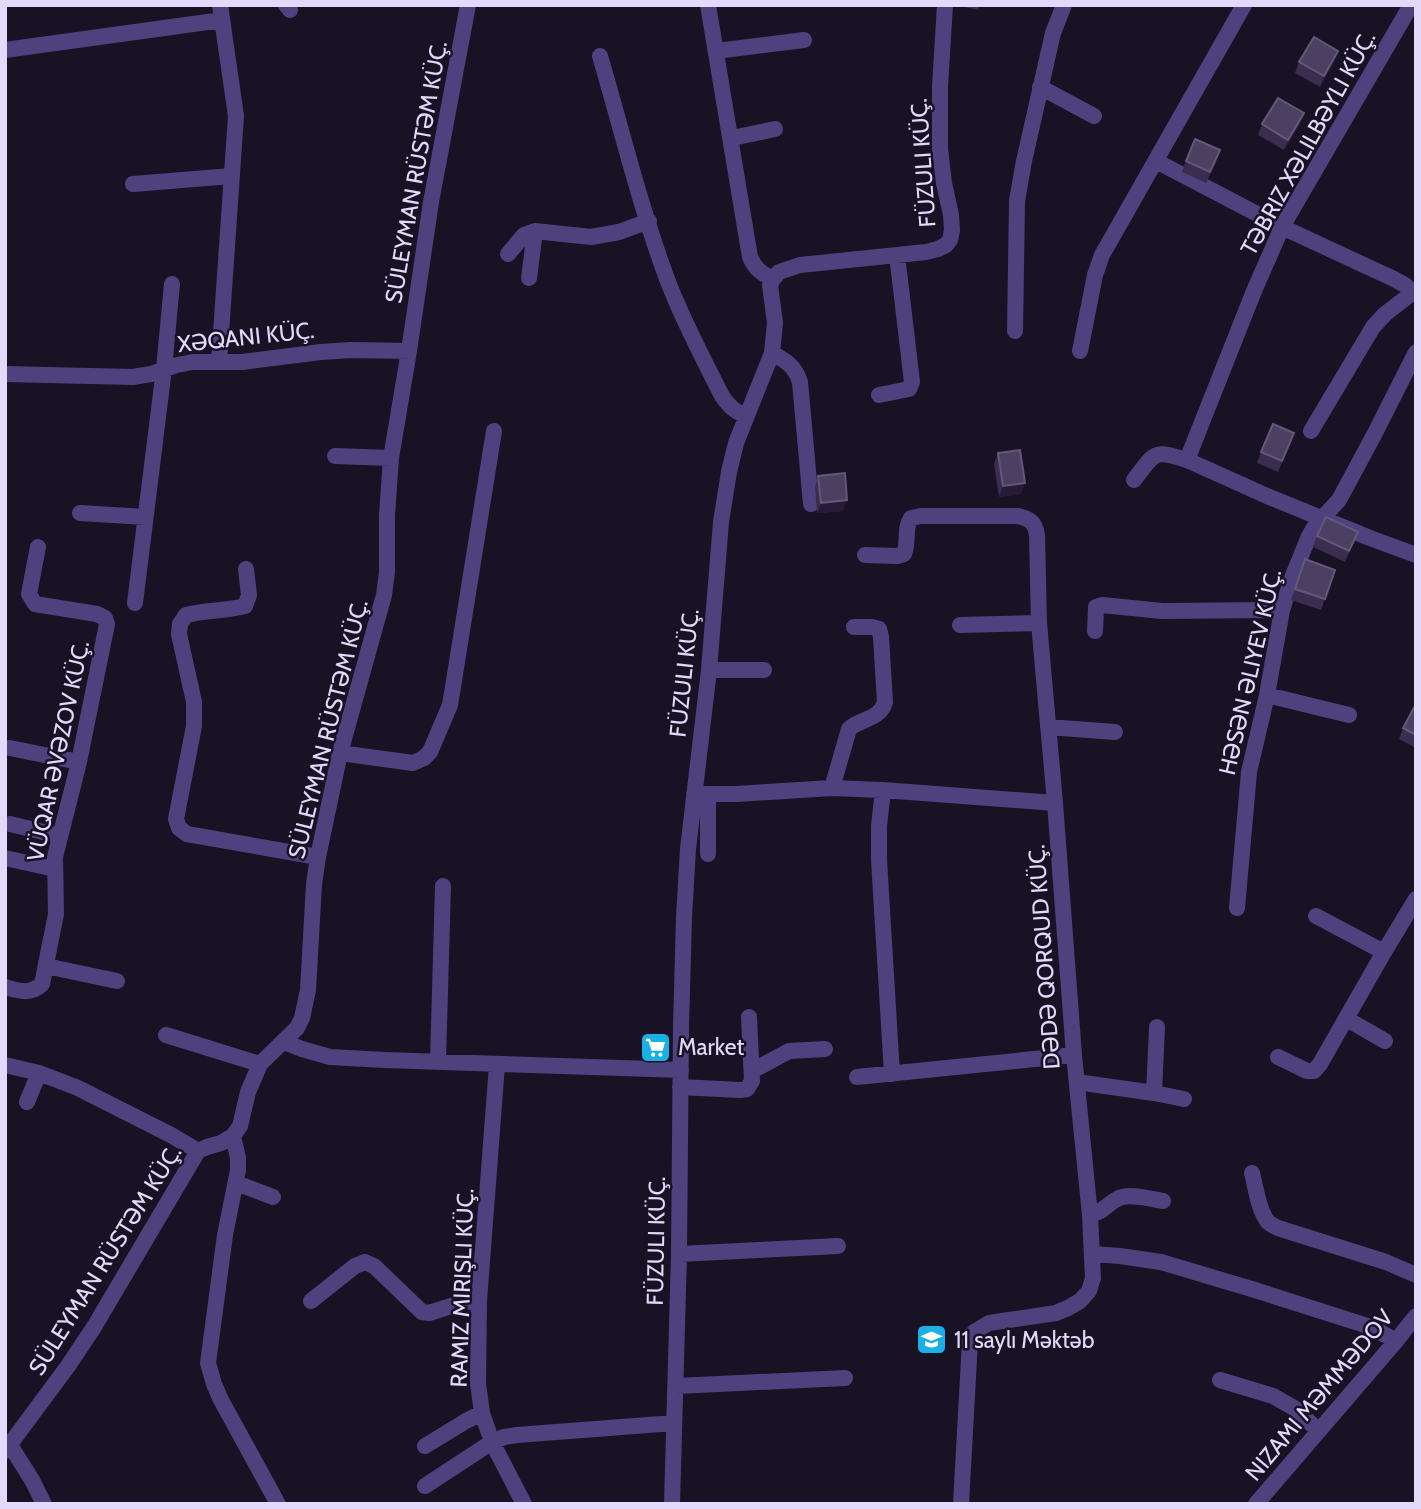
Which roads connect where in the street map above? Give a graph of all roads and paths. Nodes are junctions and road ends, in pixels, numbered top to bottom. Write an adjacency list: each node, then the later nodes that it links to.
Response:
1 (468, 5): 29 (street, SÜLEYMAN RÜSTƏM KÜÇ.)
2 (708, 5): 10 (street)
3 (945, 5): 23 (street, FÜZULI KÜÇ.)
4 (1064, 5): 12 (street)
5 (1244, 5): 16 (street)
6 (1411, 5): 20 (street, TƏBRIZ XƏLILBƏYLI KÜÇ.)
7 (221, 13): 9 (street); 17 (street)
8 (804, 40): 10 (street)
9 (5, 50)
10 (716, 51): 15 (street)
11 (600, 57): 19 (street)
12 (1040, 87): 13 (street); 28 (street)
13 (1094, 116)
14 (775, 129): 15 (street)
15 (732, 138): 25 (street)
16 (1156, 161): 20 (street); 30 (street)
17 (231, 176): 18 (street); 33 (street)
18 (133, 184)
19 (649, 221): 21 (street); 37 (street)
20 (1282, 226): 27 (street); 42 (street, TƏBRIZ XƏLILBƏYLI KÜÇ.)
21 (535, 231): 22 (street); 24 (street)
22 (508, 254)
23 (897, 255): 25 (street, FÜZULI KÜÇ.); 36 (street)
24 (529, 278)
25 (773, 279): 32 (street, FÜZULI KÜÇ.)
26 (172, 284): 34 (street)
27 (1414, 291): 39 (street)
28 (1016, 331)
29 (410, 351): 33 (street, XƏQANI KÜÇ.); 41 (street, SÜLEYMAN RÜSTƏM KÜÇ.)
30 (1080, 351)
31 (1416, 352): 47 (street, HƏSƏN ƏLIYEV KÜÇ.)
32 (772, 353): 37 (street, FÜZULI KÜÇ.); 44 (street)
33 (219, 362): 34 (street, XƏQANI KÜÇ.)
34 (164, 369): 35 (street, XƏQANI KÜÇ.); 46 (street)
35 (5, 374)
36 (879, 395)
37 (746, 416): 58 (street, FÜZULI KÜÇ.)
38 (494, 431): 65 (street)
39 (1311, 431)
40 (335, 456): 41 (street)
41 (391, 458): 65 (street, SÜLEYMAN RÜSTƏM KÜÇ.)
42 (1186, 460): 43 (street); 47 (street)
43 (1134, 480)
44 (811, 504)
45 (80, 513): 46 (street)
46 (145, 517): 52 (street)
47 (1324, 518): 50 (street); 53 (street, HƏSƏN ƏLIYEV KÜÇ.)
48 (38, 547): 66 (street, VÜQAR ƏVƏZOV KÜÇ.)
49 (865, 555): 54 (street, DƏDƏ QORQUD KÜÇ.)
50 (1416, 555)
51 (246, 569): 75 (street)
52 (135, 603)
53 (1282, 610): 57 (street); 60 (street, HƏSƏN ƏLIYEV KÜÇ.)
54 (1040, 623): 55 (street); 62 (street, DƏDƏ QORQUD KÜÇ.)
55 (961, 625)
56 (854, 627): 67 (street)
57 (1095, 631)
58 (709, 670): 59 (street); 69 (street, FÜZULI KÜÇ.)
59 (764, 670)
60 (1267, 695): 61 (street); 78 (street, HƏSƏN ƏLIYEV KÜÇ.)
61 (1349, 715)
62 (1048, 727): 63 (street); 70 (street, DƏDƏ QORQUD KÜÇ.)
63 (1115, 732)
64 (10, 748): 66 (street)
65 (340, 753): 75 (street, SÜLEYMAN RÜSTƏM KÜÇ.)
66 (79, 762): 72 (street, VÜQAR ƏVƏZOV KÜÇ.)
67 (832, 788): 68 (street); 69 (street)
68 (883, 790): 70 (street); 100 (street)
69 (701, 794): 73 (street); 102 (street, FÜZULI KÜÇ.)
70 (1055, 803): 92 (street, DƏDƏ QORQUD KÜÇ.)
71 (10, 824): 72 (street)
72 (60, 836): 76 (street, VÜQAR ƏVƏZOV KÜÇ.)
73 (708, 854)
74 (5, 858): 76 (street)
75 (318, 858): 89 (street, SÜLEYMAN RÜSTƏM KÜÇ.)
76 (55, 869): 82 (street, VÜQAR ƏVƏZOV KÜÇ.)
77 (443, 886): 94 (street)
78 (1237, 908)
79 (1413, 910): 81 (street)
80 (1315, 916): 81 (street)
81 (1384, 952): 86 (street)
82 (46, 966): 83 (street); 84 (street, VÜQAR ƏVƏZOV KÜÇ.)
83 (117, 981)
84 (5, 987)
85 (749, 1017): 98 (street)
86 (1346, 1019): 90 (street); 93 (street)
87 (1157, 1027): 104 (street)
88 (166, 1035): 95 (street)
89 (284, 1041): 94 (street); 95 (street, SÜLEYMAN RÜSTƏM KÜÇ.)
90 (1385, 1041)
91 (825, 1049): 98 (street)
92 (1074, 1055): 100 (street); 103 (street, DƏDƏ QORQUD KÜÇ.)
93 (1278, 1058)
94 (438, 1061): 97 (street)
95 (260, 1064): 107 (street, SÜLEYMAN RÜSTƏM KÜÇ.)
96 (5, 1065): 99 (street)
97 (497, 1065): 102 (street); 119 (street, RAMIZ MIRIŞLI KÜÇ.)
98 (752, 1071): 102 (street)
99 (39, 1073): 106 (street); 108 (street)
100 (892, 1073): 101 (street)
101 (858, 1077)
102 (680, 1079): 115 (street, FÜZULI KÜÇ.)
103 (1077, 1082): 104 (street); 113 (street, DƏDƏ QORQUD KÜÇ.)
104 (1154, 1093): 105 (street)
105 (1184, 1099)
106 (27, 1102)
107 (233, 1136): 108 (street, SÜLEYMAN RÜSTƏM KÜÇ.); 110 (street)
108 (198, 1152): 130 (street, SÜLEYMAN RÜSTƏM KÜÇ.)
109 (1252, 1173): 117 (street)
110 (236, 1183): 111 (street); 133 (street)
111 (273, 1197)
112 (1163, 1201): 113 (street)
113 (1090, 1215): 116 (street, DƏDƏ QORQUD KÜÇ.)
114 (838, 1246): 115 (street)
115 (679, 1254): 124 (street, FÜZULI KÜÇ.)
116 (1093, 1254): 121 (street); 136 (street, DƏDƏ QORQUD KÜÇ.)
117 (1416, 1275)
118 (312, 1301): 119 (street)
119 (479, 1301): 125 (street, RAMIZ MIRIŞLI KÜÇ.)
120 (1416, 1316): 121 (street, NIZAMI MƏMMƏDOV)
121 (1396, 1341): 127 (street, NIZAMI MƏMMƏDOV)
122 (845, 1378): 124 (street)
123 (1220, 1380): 127 (street)
124 (676, 1386): 126 (street, FÜZULI KÜÇ.)
125 (482, 1413): 128 (street, RAMIZ MIRIŞLI KÜÇ.); 129 (street)
126 (674, 1423): 128 (street); 135 (street, FÜZULI KÜÇ.)
127 (1319, 1431): 137 (street, NIZAMI MƏMMƏDOV)
128 (492, 1442): 131 (street); 134 (street, RAMIZ MIRIŞLI KÜÇ.)
129 (425, 1446)
130 (7, 1448): 132 (street)
131 (425, 1486)
132 (44, 1504)
133 (278, 1504)
134 (523, 1504)
135 (672, 1504)
136 (961, 1504)
137 (1256, 1504)

